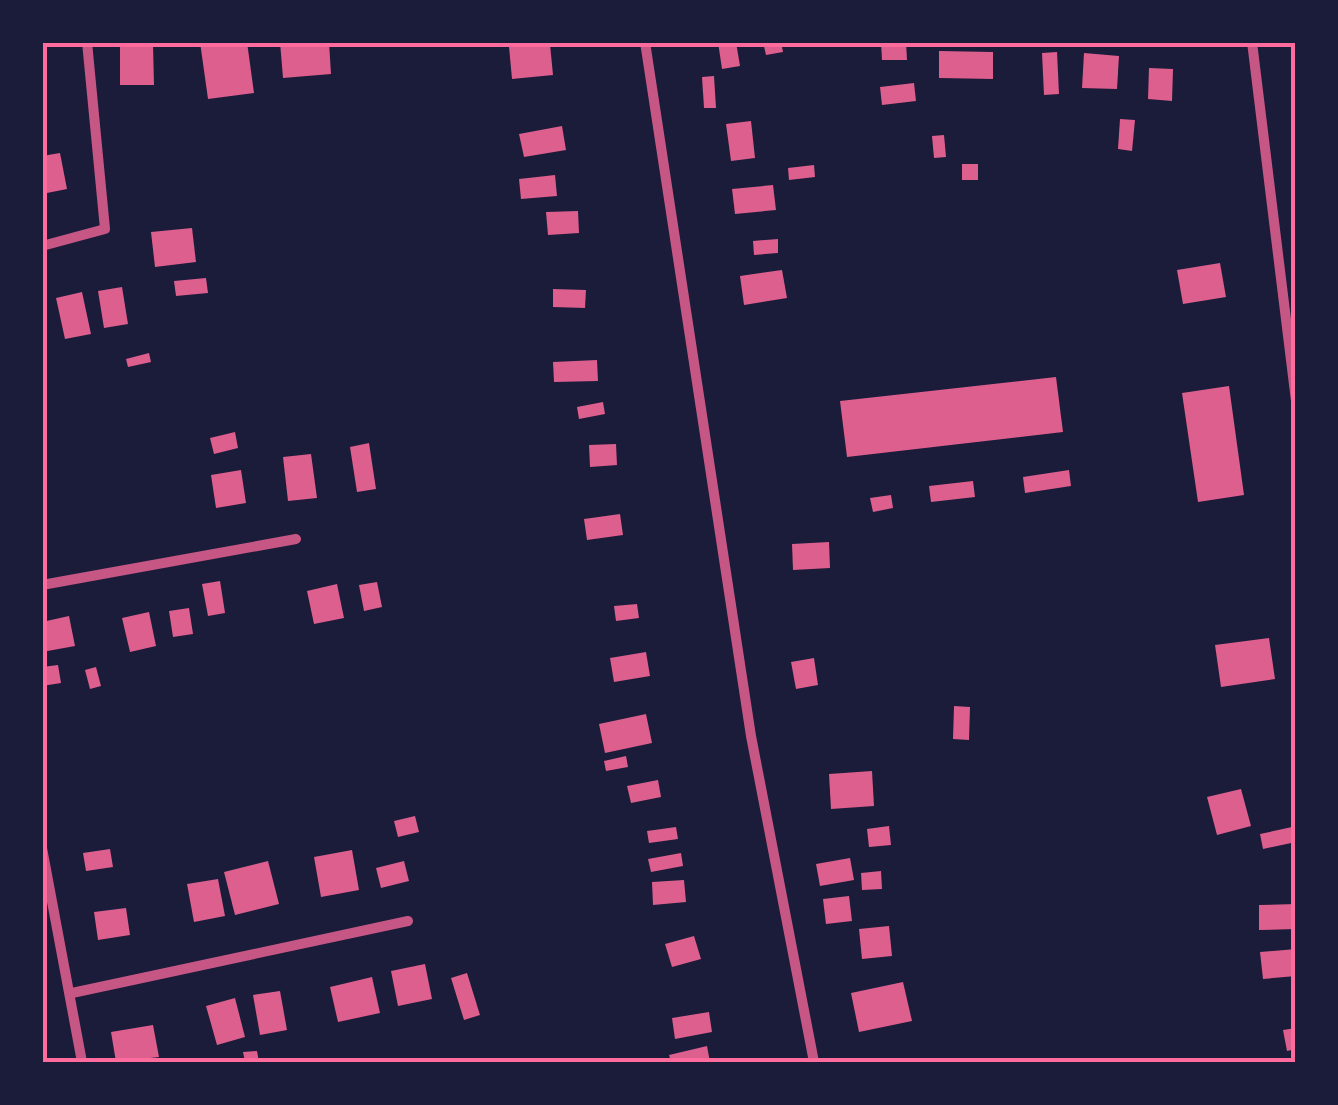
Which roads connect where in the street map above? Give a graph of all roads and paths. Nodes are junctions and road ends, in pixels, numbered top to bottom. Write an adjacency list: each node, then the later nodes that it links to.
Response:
1 (86, 42): 4 (street)
2 (645, 42): 12 (street)
3 (1252, 42): 5 (street)
4 (42, 246)
5 (1296, 401)
6 (296, 539): 7 (street)
7 (42, 585)
8 (42, 848): 10 (street)
9 (408, 920): 10 (street)
10 (72, 993): 11 (street)
11 (82, 1062)
12 (814, 1062)

